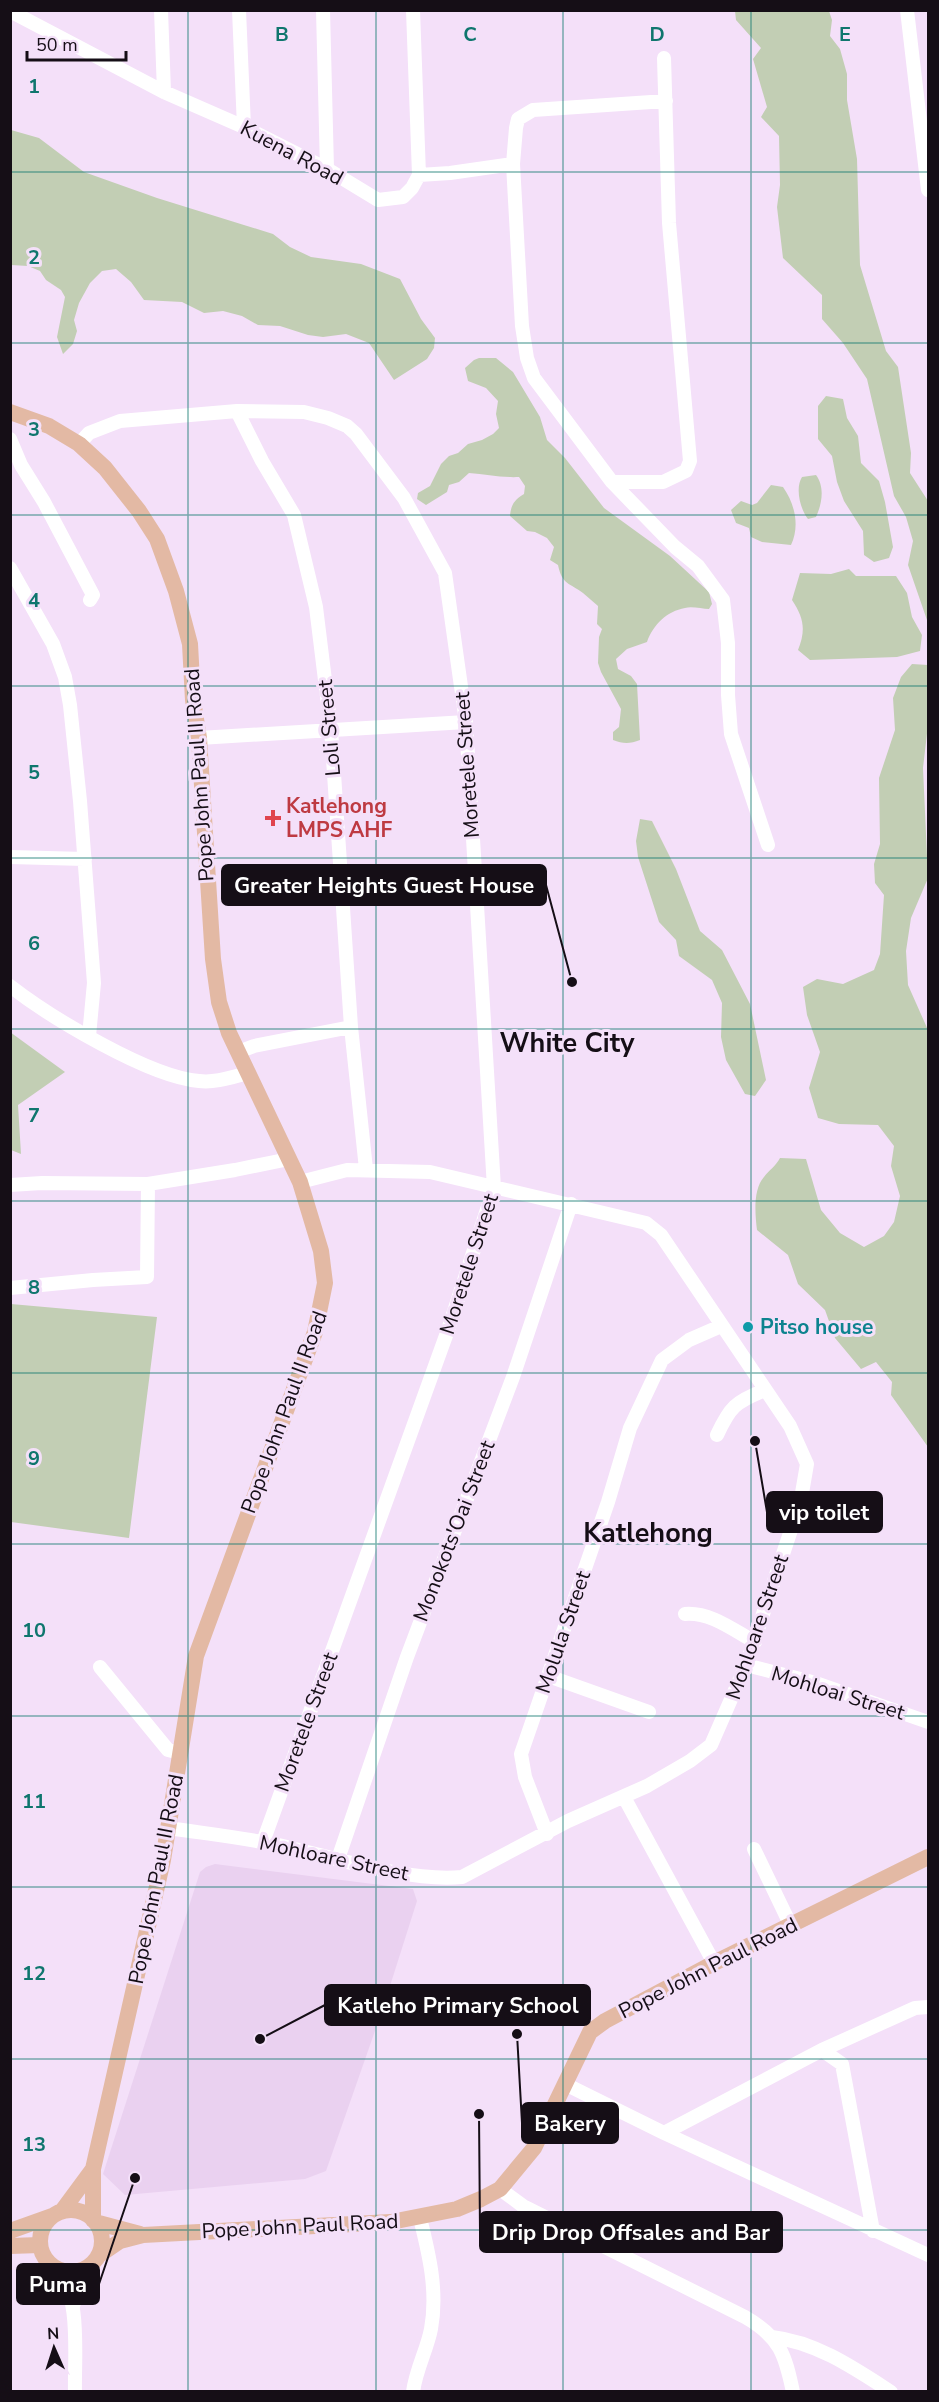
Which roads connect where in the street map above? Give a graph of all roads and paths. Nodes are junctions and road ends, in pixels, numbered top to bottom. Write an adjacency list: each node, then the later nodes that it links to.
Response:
1 (161, 10): 8 (street)
2 (239, 10): 10 (street)
3 (322, 10): 12 (street)
4 (414, 10): 13 (street)
5 (907, 10): 14 (street)
6 (10, 11): 8 (street, Kuena Road)
7 (664, 58): 9 (street)
8 (164, 92): 10 (street, Kuena Road)
9 (666, 101): 11 (street); 19 (street)
10 (244, 127): 12 (street, Kuena Road)
11 (513, 164): 13 (street); 19 (street)
12 (327, 169): 13 (street, Kuena Road)
13 (418, 175)
14 (928, 190)
15 (237, 411): 18 (street, Moretele Street); 22 (street, Moretele Street); 23 (street, Loli Street)
16 (10, 412): 18 (main road, Pope John Paul II Road)
17 (10, 439): 21 (street)
18 (79, 444): 24 (main road, Pope John Paul II Road)
19 (612, 482): 25 (street)
20 (10, 568): 27 (street)
21 (90, 600)
22 (466, 722): 23 (street); 38 (street, Moretele Street)
23 (331, 729): 24 (street); 29 (street, Loli Street)
24 (198, 738): 31 (main road, Pope John Paul II Road)
25 (768, 845)
26 (10, 857): 27 (street)
27 (84, 859): 30 (street)
28 (10, 986): 30 (street)
29 (351, 1028): 31 (street); 34 (street, Loli Street)
30 (89, 1036): 32 (street)
31 (238, 1052): 32 (main road, Pope John Paul II Road)
32 (248, 1073): 33 (main road, Pope John Paul II Road)
33 (289, 1159): 35 (main road, Pope John Paul II Road); 36 (street)
34 (366, 1169): 35 (street, Mohloare Street); 38 (street, Mohloare Street)
35 (300, 1182): 51 (main road, Pope John Paul II Road)
36 (148, 1184): 37 (street); 40 (street)
37 (10, 1185)
38 (494, 1188): 39 (street, Mohloare Street); 55 (street, Moretele Street)
39 (571, 1204): 41 (street, Mohloare Street); 58 (street, Monokots'Oai Street)
40 (10, 1288)
41 (721, 1326): 42 (street, Mohloare Street); 48 (street, Molula Street)
42 (765, 1390): 43 (street); 45 (street, Mohloare Street)
43 (717, 1435)
44 (685, 1614): 45 (street)
45 (755, 1642): 46 (street, Mohloare Street)
46 (746, 1665): 50 (street, Mohloai Street); 52 (street, Mohloare Street)
47 (100, 1667): 51 (street)
48 (548, 1677): 49 (street); 54 (street, Molula Street)
49 (649, 1712)
50 (928, 1722)
51 (180, 1753): 53 (main road, Pope John Paul II Road)
52 (624, 1797): 54 (street, Mohloare Street); 60 (street)
53 (169, 1828): 55 (street, Mohloare Street); 65 (main road, Pope John Paul II Road)
54 (547, 1834): 58 (street, Mohloare Street)
55 (263, 1842): 58 (street, Mohloare Street)
56 (754, 1849): 59 (street)
57 (928, 1857): 59 (main road, Pope John Paul Road)
58 (338, 1859)
59 (790, 1926): 60 (main road, Pope John Paul Road)
60 (714, 1963): 63 (main road, Pope John Paul Road)
61 (928, 2007): 62 (street)
62 (822, 2050): 64 (street); 71 (street)
63 (565, 2084): 64 (street); 66 (main road, Pope John Paul Road)
64 (664, 2133): 71 (street)
65 (93, 2169): 67 (main road); 69 (main road)
66 (500, 2189): 68 (main road, Pope John Paul Road); 79 (street)
67 (58, 2213): 69 (main road); 70 (main road); 73 (main road)
68 (420, 2218): 72 (main road, Pope John Paul Road); 81 (street)
69 (94, 2221): 72 (main road, Pope John Paul Road); 76 (main road)
70 (10, 2231)
71 (873, 2231): 75 (street)
72 (143, 2235): 76 (main road, Pope John Paul Road)
73 (40, 2245): 74 (main road); 77 (main road)
74 (10, 2246)
75 (928, 2255)
76 (95, 2260): 77 (main road); 78 (street)
77 (55, 2269): 78 (street)
78 (73, 2306): 80 (street)
79 (772, 2337): 82 (street); 83 (street)
80 (75, 2391)
81 (413, 2391)
82 (793, 2391)
83 (891, 2391)

